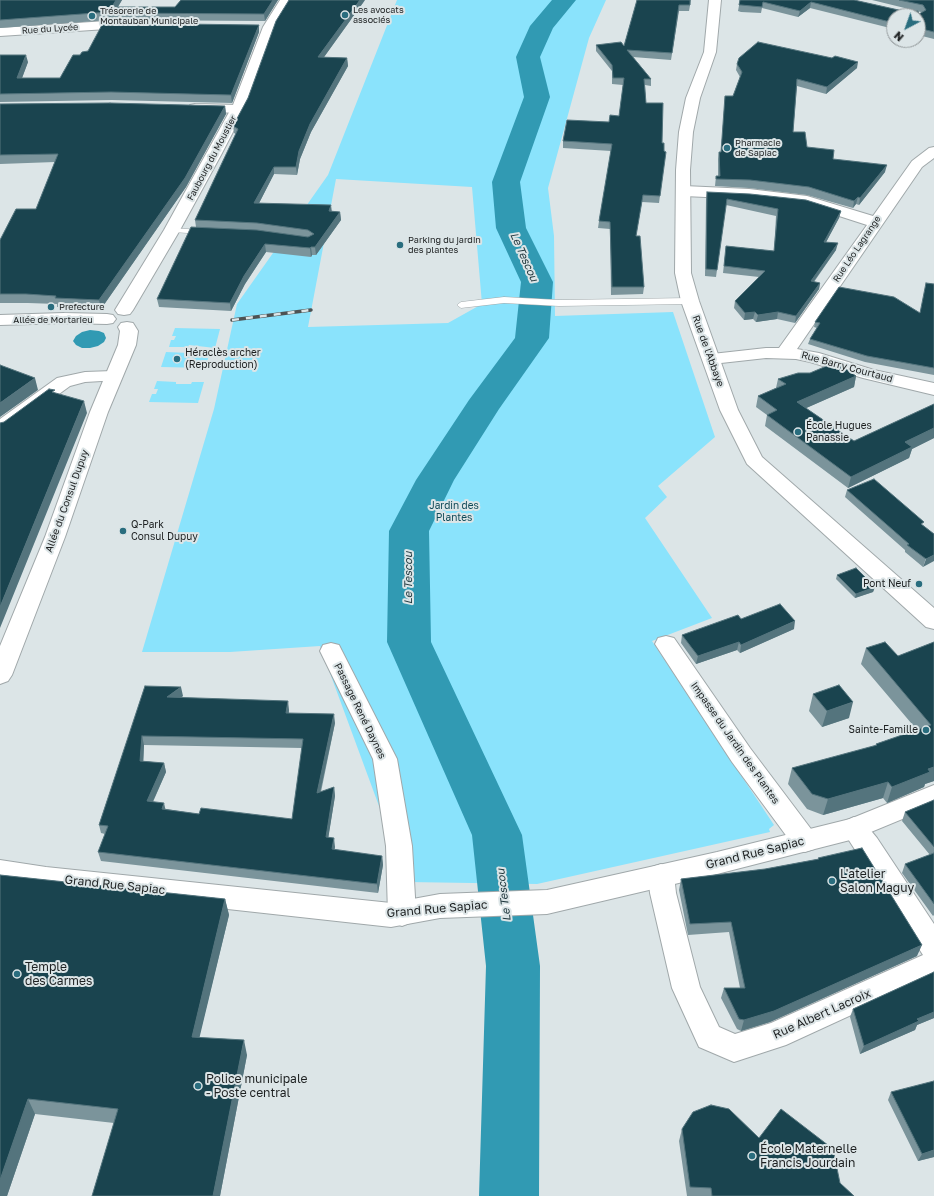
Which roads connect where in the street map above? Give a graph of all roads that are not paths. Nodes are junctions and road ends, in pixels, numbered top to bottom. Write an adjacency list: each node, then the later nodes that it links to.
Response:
1 (286, 0): 5 (main road, Faubourg du Moustier)
2 (715, 0): 10 (main road, Rue de l'Abbaye)
3 (145, 26): 6 (main road, Rue du Lycée)
4 (252, 27): 5 (main road)
5 (268, 27): 8 (main road, Faubourg du Moustier)
6 (0, 32)
7 (180, 107): 8 (main road)
8 (238, 108): 12 (main road, Faubourg du Moustier)
9 (934, 151): 11 (main road, Rue Léo Lagrange)
10 (684, 191): 11 (main road); 14 (main road, Rue de l'Abbaye)
11 (875, 222): 18 (main road, Rue Léo Lagrange)
12 (172, 230): 13 (lane); 16 (main road, Faubourg du Moustier)
13 (211, 232)
14 (690, 301): 15 (lane); 19 (main road, Rue de l'Abbaye)
15 (461, 305)
16 (126, 318): 17 (main road, Allée de Mortarieu); 20 (main road, Allée du Consul Dupuy)
17 (0, 320)
18 (785, 353): 19 (main road, Rue Barry Courtaud); 21 (main road, Rue Barry Courtaud)
19 (712, 359): 23 (main road, Rue de l'Abbaye)
20 (113, 376): 22 (main road); 26 (main road, Allée du Consul Dupuy)
21 (934, 389)
22 (2, 425)
23 (934, 620)
24 (666, 644): 29 (main road, Impasse du Jardin des Plantes)
25 (331, 651): 32 (main road, Passage René Daynes)
26 (0, 675)
27 (934, 795): 28 (main road, Grand Rue Sapiac)
28 (854, 828): 29 (main road, Grand Rue Sapiac); 33 (main road)
29 (805, 841): 31 (main road, Grand Rue Sapiac)
30 (0, 871): 32 (main road, Grand Rue Sapiac)
31 (661, 875): 32 (main road, Grand Rue Sapiac); 34 (main road, Rue Albert Lacroix)
32 (402, 914)
33 (934, 948)
34 (934, 964)

